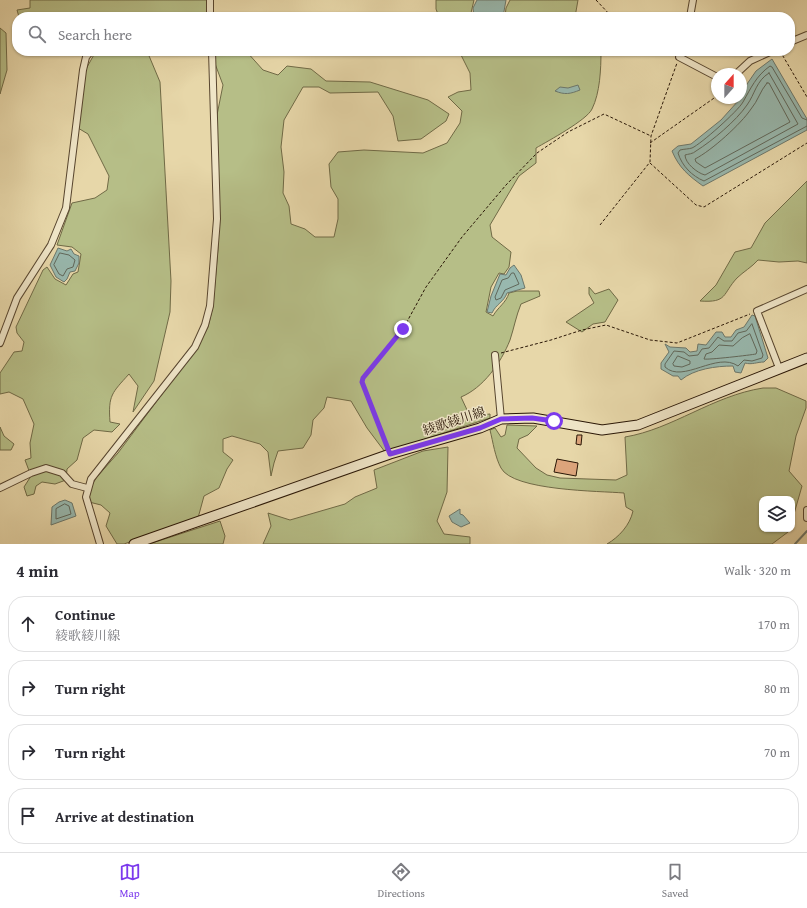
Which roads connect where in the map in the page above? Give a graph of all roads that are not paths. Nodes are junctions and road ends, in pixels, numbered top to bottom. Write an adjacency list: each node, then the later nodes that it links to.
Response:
1 (210, 0): 3 (street)
2 (693, 0): 4 (street)
3 (210, 12)
4 (691, 12)
5 (807, 35): 6 (street)
6 (795, 40)
7 (87, 56): 14 (street)
8 (212, 56): 20 (street)
9 (683, 56): 12 (street)
10 (761, 56): 11 (street)
11 (742, 68)
12 (711, 73)
13 (807, 289): 17 (street)
14 (0, 343)
15 (495, 355): 18 (street)
16 (807, 358): 17 (main road, 綾歌綾川線)
17 (779, 368): 18 (main road, 綾歌綾川線)
18 (501, 419): 24 (main road, 綾歌綾川線)
19 (0, 488): 20 (street)
20 (87, 488): 23 (street)
21 (807, 510): 22 (street)
22 (807, 518)
23 (100, 544)
24 (134, 544)

